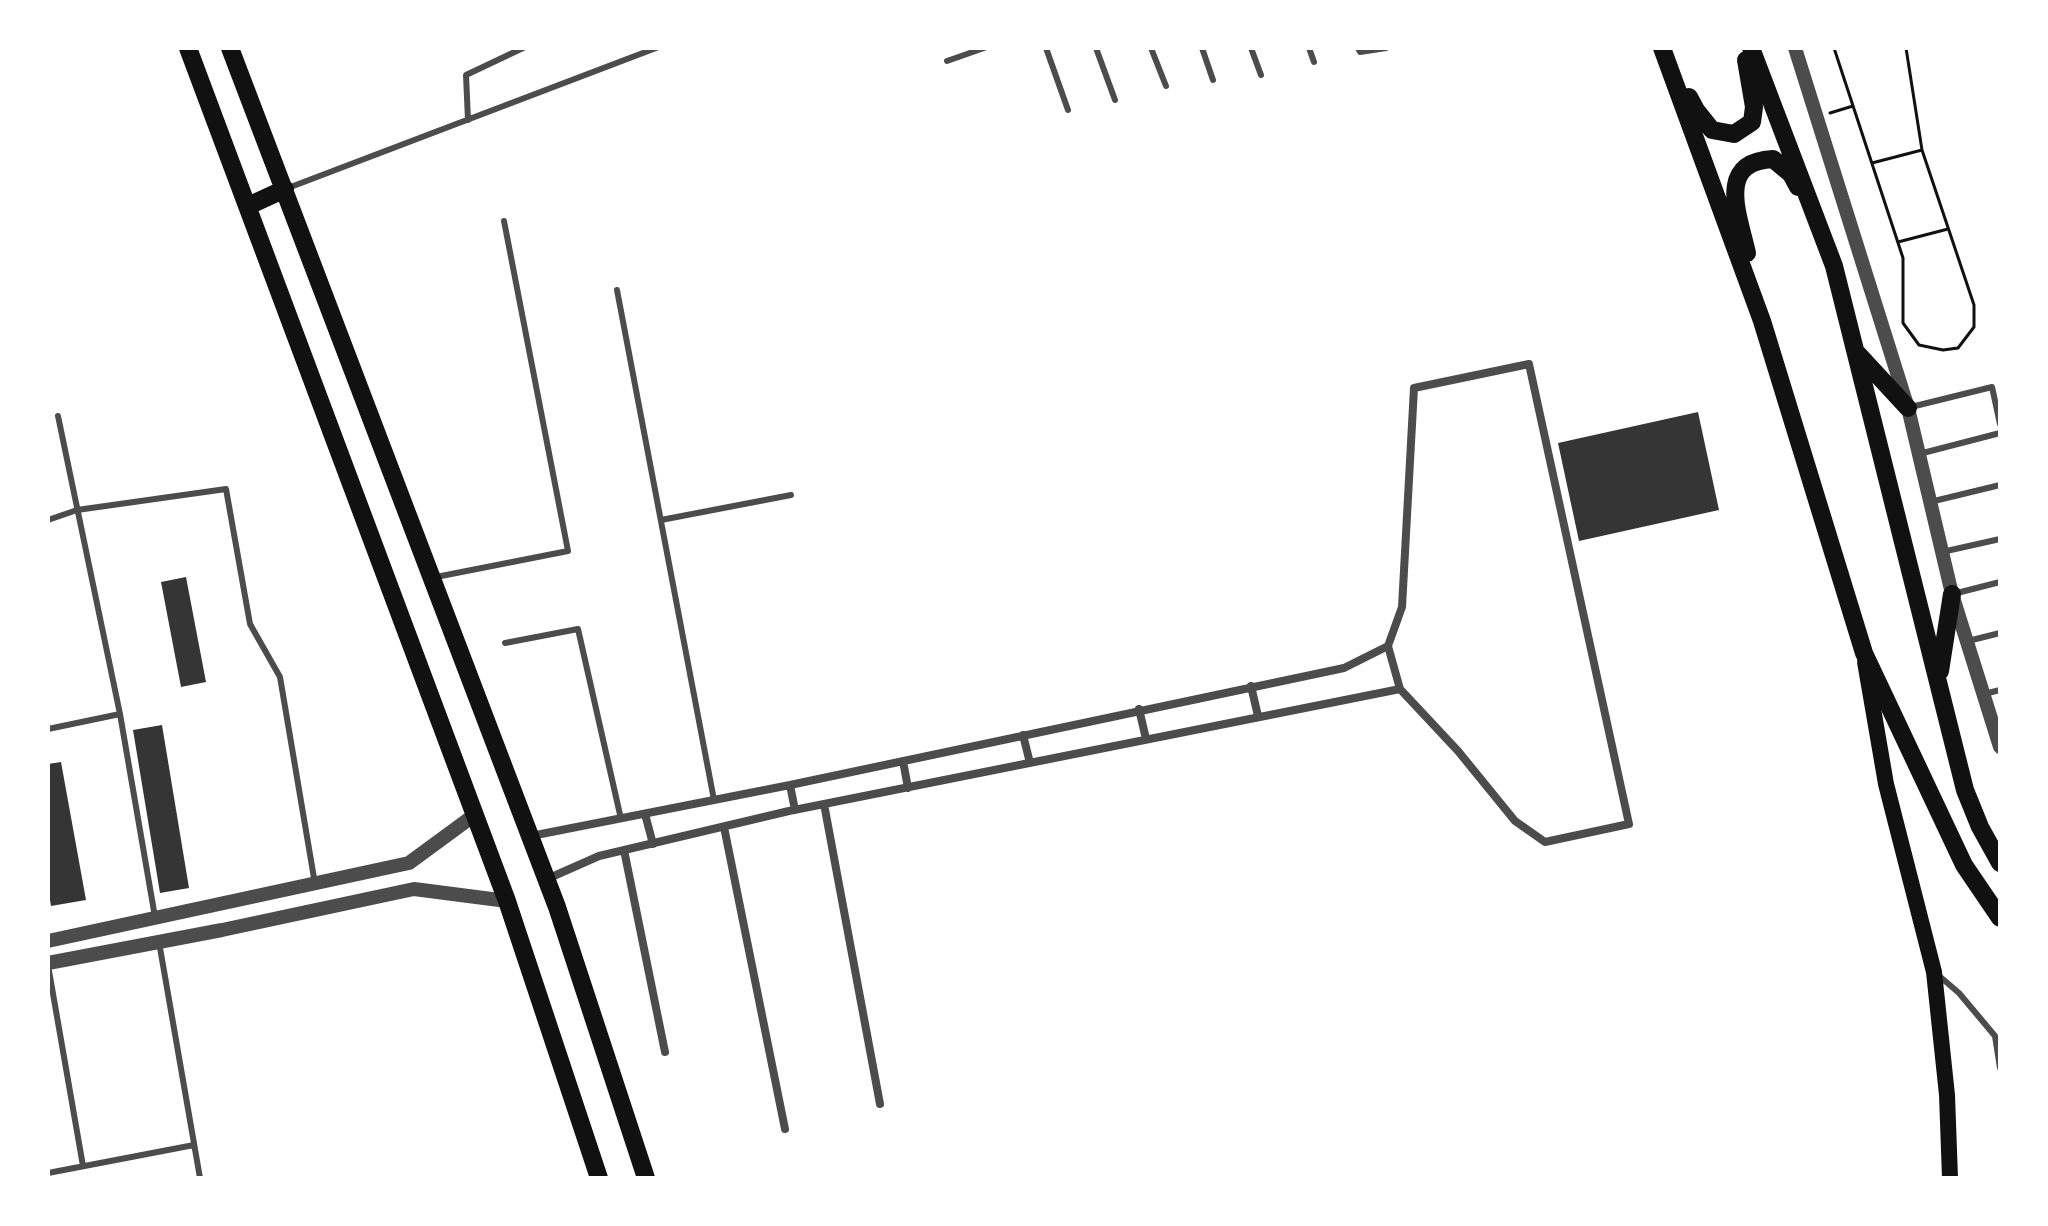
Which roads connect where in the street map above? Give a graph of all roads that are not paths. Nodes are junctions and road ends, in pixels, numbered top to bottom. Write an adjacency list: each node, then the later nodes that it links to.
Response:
1 (188, 48): 27 (main road)
2 (230, 48): 26 (main road)
3 (523, 48): 25 (lane)
4 (656, 48): 25 (lane)
5 (984, 48): 18 (lane)
6 (1046, 48): 24 (lane)
7 (1096, 48): 23 (lane)
8 (1151, 48): 22 (lane)
9 (1202, 48): 21 (lane)
10 (1251, 48): 20 (lane)
11 (1309, 48): 19 (lane)
12 (1358, 48): 13 (lane)
13 (1386, 48)
14 (1664, 48): 15 (main road); 31 (main road)
15 (1743, 48)
16 (1751, 48): 29 (main road)
17 (1795, 48): 33 (street)
18 (947, 61)
19 (1314, 62)
20 (1261, 75)
21 (1213, 80)
22 (1166, 86)
23 (1115, 100)
24 (1068, 110)
25 (468, 120): 26 (lane)
26 (285, 189): 27 (main road); 46 (main road)
27 (248, 206): 74 (main road)
28 (504, 221): 46 (lane)
29 (1834, 266): 31 (main road); 32 (main road)
30 (617, 290): 43 (lane)
31 (1755, 301): 53 (main road)
32 (1855, 351): 33 (main road); 54 (main road)
33 (1908, 408): 35 (lane); 37 (street)
34 (58, 416): 41 (lane)
35 (2000, 424)
36 (2000, 433): 37 (lane)
37 (1919, 454): 40 (street)
38 (2000, 485): 40 (lane)
39 (791, 495): 43 (lane)
40 (1930, 502): 45 (street)
41 (77, 510): 42 (lane); 60 (lane); 82 (lane)
42 (48, 520)
43 (661, 520): 70 (lane)
44 (2000, 539): 45 (lane)
45 (1942, 552): 48 (street)
46 (432, 578): 77 (main road)
47 (2000, 582): 48 (lane)
48 (1952, 594): 50 (street); 54 (main road)
49 (2000, 633): 50 (lane)
50 (1967, 641): 58 (street)
51 (505, 643): 75 (lane)
52 (1388, 646): 55 (street); 56 (street); 56 (street)
53 (1864, 653): 86 (main road); 90 (main road)
54 (1938, 682): 80 (main road)
55 (1251, 686): 59 (street); 61 (street)
56 (1400, 689): 61 (street)
57 (2000, 690): 58 (lane)
58 (1984, 694): 65 (street)
59 (1139, 709): 63 (street); 64 (street)
60 (120, 714): 62 (lane); 85 (lane)
61 (1258, 716): 64 (street)
62 (48, 729)
63 (1023, 735): 66 (street); 67 (street)
64 (1146, 739): 67 (street)
65 (2000, 747)
66 (903, 761): 68 (street); 69 (street)
67 (1030, 763): 69 (street)
68 (790, 785): 70 (street); 72 (street)
69 (908, 788): 71 (street)
70 (714, 800): 73 (street)
71 (824, 804): 72 (street); 93 (street)
72 (795, 810): 76 (street)
73 (645, 814): 75 (street); 78 (street)
74 (473, 816): 82 (street); 83 (main road)
75 (621, 819): 77 (street)
76 (724, 827): 78 (street); 94 (street)
77 (530, 836): 81 (main road)
78 (653, 844): 79 (street)
79 (624, 850): 81 (street); 91 (street)
80 (2000, 863)
81 (546, 879): 100 (main road)
82 (315, 885): 84 (street); 85 (street)
83 (507, 901): 84 (street); 99 (main road)
84 (318, 908): 88 (street)
85 (155, 917): 87 (street); 88 (street)
86 (2000, 918)
87 (48, 941)
88 (159, 942): 89 (street); 95 (lane)
89 (48, 964): 96 (lane)
90 (1934, 972): 92 (lane); 101 (main road)
91 (665, 1052)
92 (2000, 1068)
93 (880, 1104)
94 (785, 1129)
95 (194, 1145): 96 (lane); 98 (lane)
96 (83, 1166): 97 (lane)
97 (48, 1173)
98 (200, 1178)
99 (599, 1178)
100 (646, 1178)
101 (1950, 1178)

